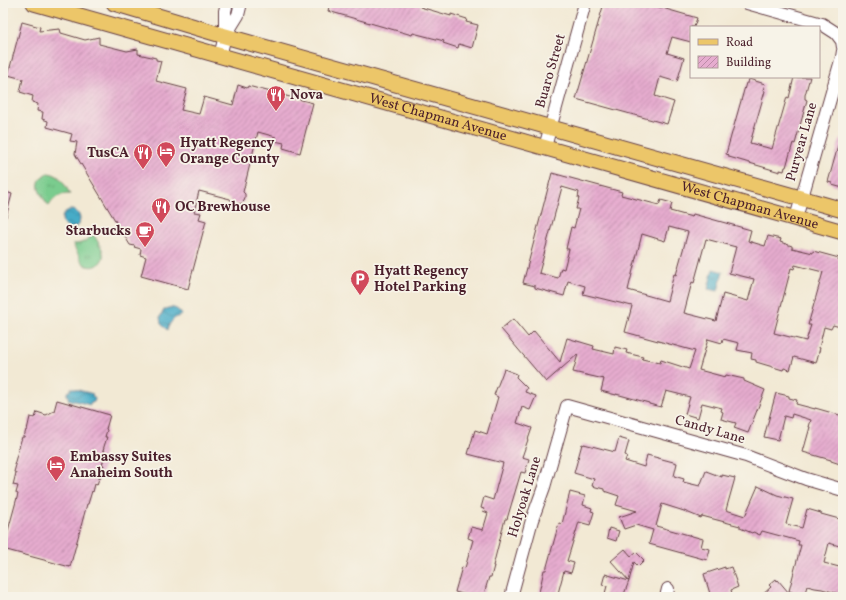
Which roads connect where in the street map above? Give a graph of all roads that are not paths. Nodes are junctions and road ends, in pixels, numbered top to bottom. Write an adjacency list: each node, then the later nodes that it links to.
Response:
1 (34, 3): 10 (main road, West Chapman Avenue)
2 (114, 3): 7 (main road, West Chapman Avenue)
3 (226, 3): 7 (street)
4 (242, 3): 7 (street)
5 (585, 3): 11 (street, Buaro Street)
6 (747, 3): 8 (street)
7 (225, 36): 10 (street); 11 (main road, West Chapman Avenue)
8 (843, 47)
9 (843, 51): 13 (street, Puryear Lane)
10 (220, 56): 12 (main road, West Chapman Avenue)
11 (550, 128): 12 (street, Buaro Street); 13 (main road, West Chapman Avenue)
12 (545, 147): 15 (main road, West Chapman Avenue)
13 (801, 199): 14 (main road, West Chapman Avenue); 15 (street, Puryear Lane)
14 (843, 210)
15 (796, 218): 16 (main road, West Chapman Avenue)
16 (843, 232)
17 (567, 406): 18 (street, Candy Lane); 19 (street, Holyoak Lane)
18 (843, 490)
19 (511, 597)

